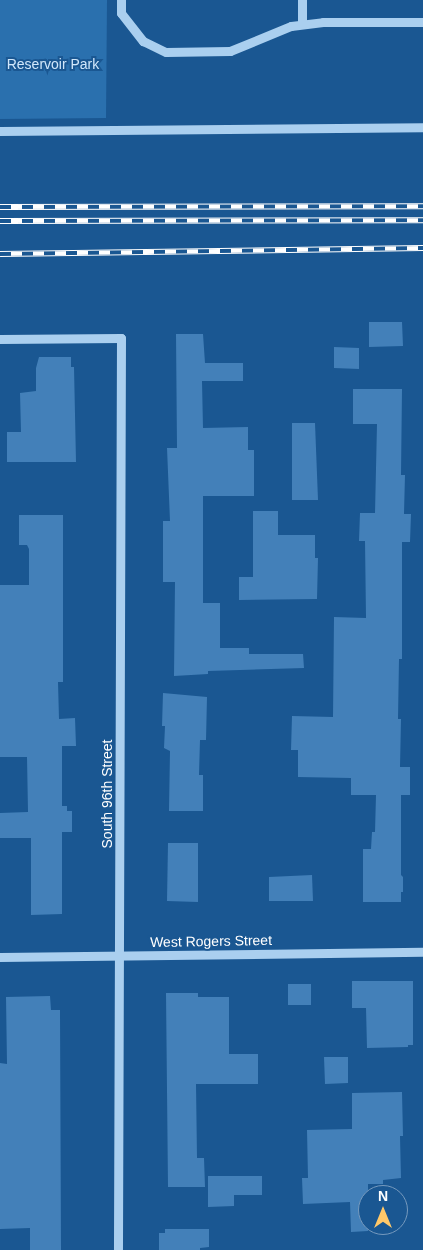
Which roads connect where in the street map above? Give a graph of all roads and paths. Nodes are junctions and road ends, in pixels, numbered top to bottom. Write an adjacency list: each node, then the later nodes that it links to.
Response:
1 (121, 0): 4 (street)
2 (302, 0): 4 (street)
3 (423, 22): 4 (street)
4 (302, 24)
5 (423, 127): 6 (street)
6 (0, 131)
7 (0, 339): 9 (street, South 96th Street)
8 (423, 952): 9 (street, West Rogers Street)
9 (120, 956): 10 (street, West Rogers Street); 11 (street, South 96th Street)
10 (0, 957)
11 (118, 1250)

